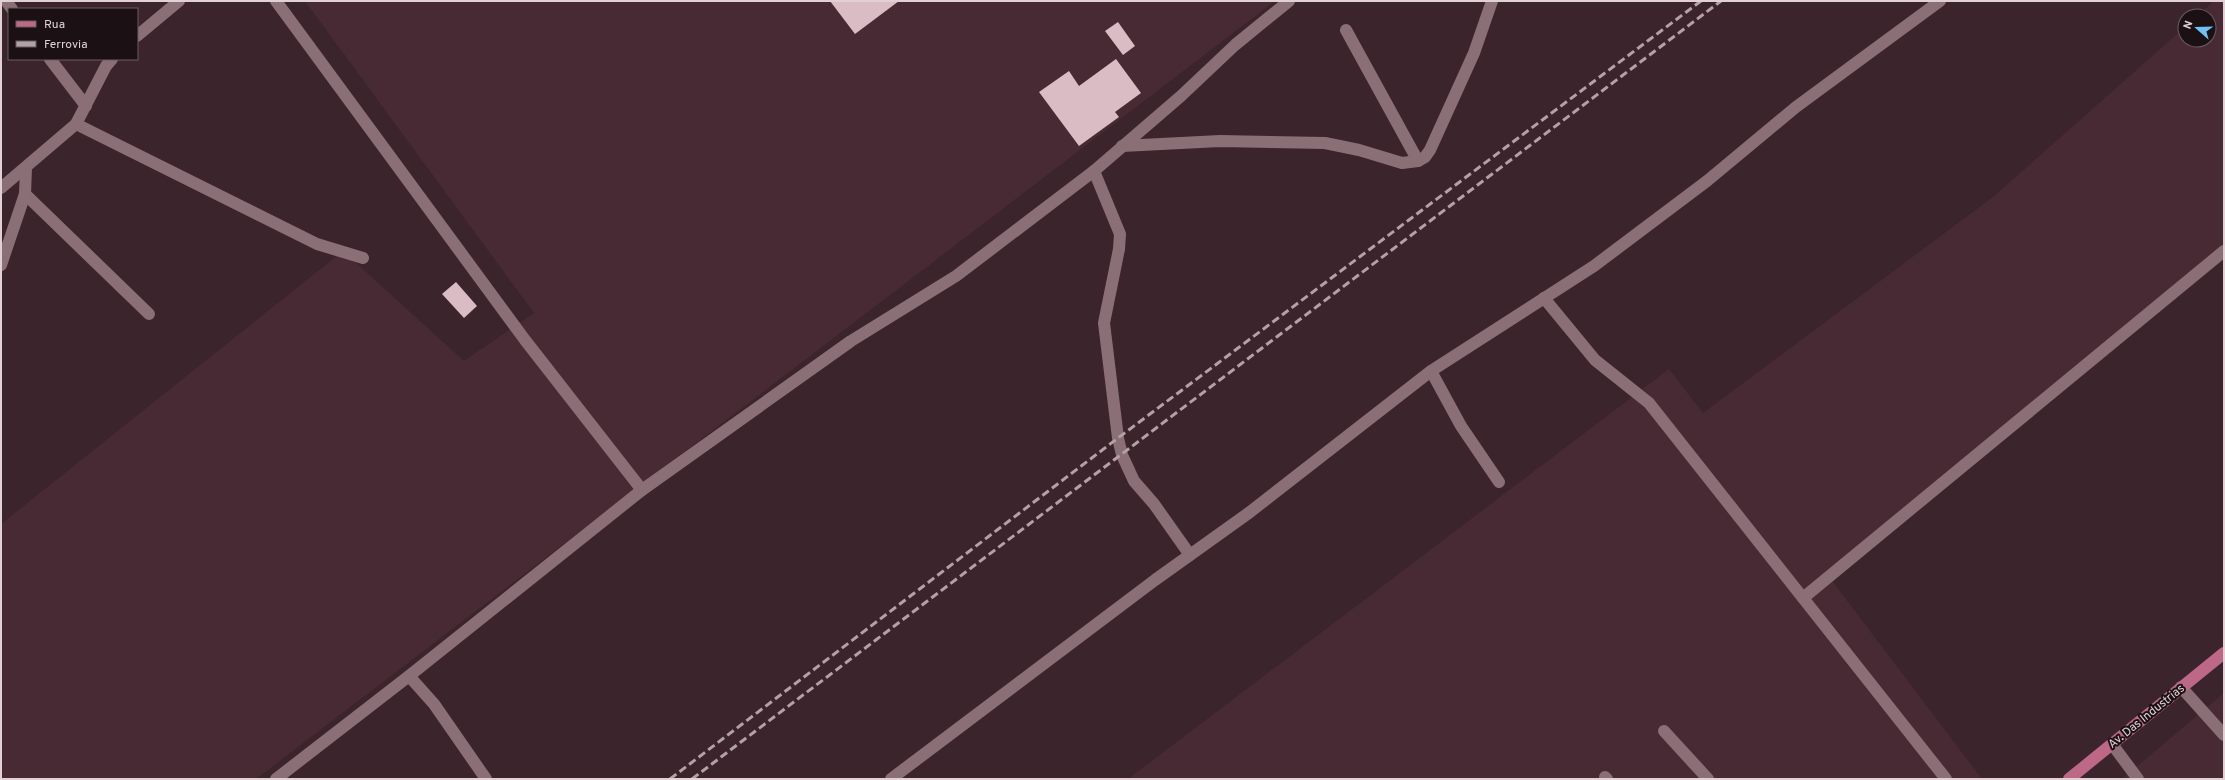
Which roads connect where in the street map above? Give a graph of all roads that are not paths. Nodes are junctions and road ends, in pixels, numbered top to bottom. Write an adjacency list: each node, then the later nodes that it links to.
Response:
1 (179, 1): 7 (street)
2 (276, 1): 25 (street)
3 (1289, 1): 12 (street)
4 (1492, 1): 13 (street)
5 (1940, 1): 21 (street)
6 (1346, 30): 13 (street)
7 (138, 35)
8 (51, 60): 10 (street)
9 (111, 60): 10 (street)
10 (86, 106): 11 (street)
11 (76, 124): 14 (street); 19 (street)
12 (1122, 146): 13 (street); 15 (street)
13 (1418, 161)
14 (26, 168): 16 (street); 17 (street)
15 (1094, 171): 25 (street); 26 (street)
16 (1, 188)
17 (25, 194): 20 (street); 22 (street)
18 (2224, 251): 27 (street)
19 (363, 258)
20 (1, 265)
21 (1544, 298): 23 (street); 27 (street)
22 (148, 314)
23 (1431, 371): 24 (street); 26 (street)
24 (1499, 482)
25 (642, 490): 29 (street)
26 (1190, 555): 36 (street)
27 (1803, 598): 38 (street)
28 (2224, 653): 30 (main road, Av. Das Industrias)
29 (409, 676): 34 (street); 35 (street)
30 (2181, 687): 32 (street); 33 (main road, Av. Das Industrias)
31 (1664, 731): 37 (street)
32 (2224, 735)
33 (2112, 744): 39 (main road, Av. Das Industrias); 40 (street)
34 (276, 779)
35 (486, 779)
36 (891, 779)
37 (1708, 779)
38 (1946, 779)
39 (2069, 779)
40 (2138, 779)

